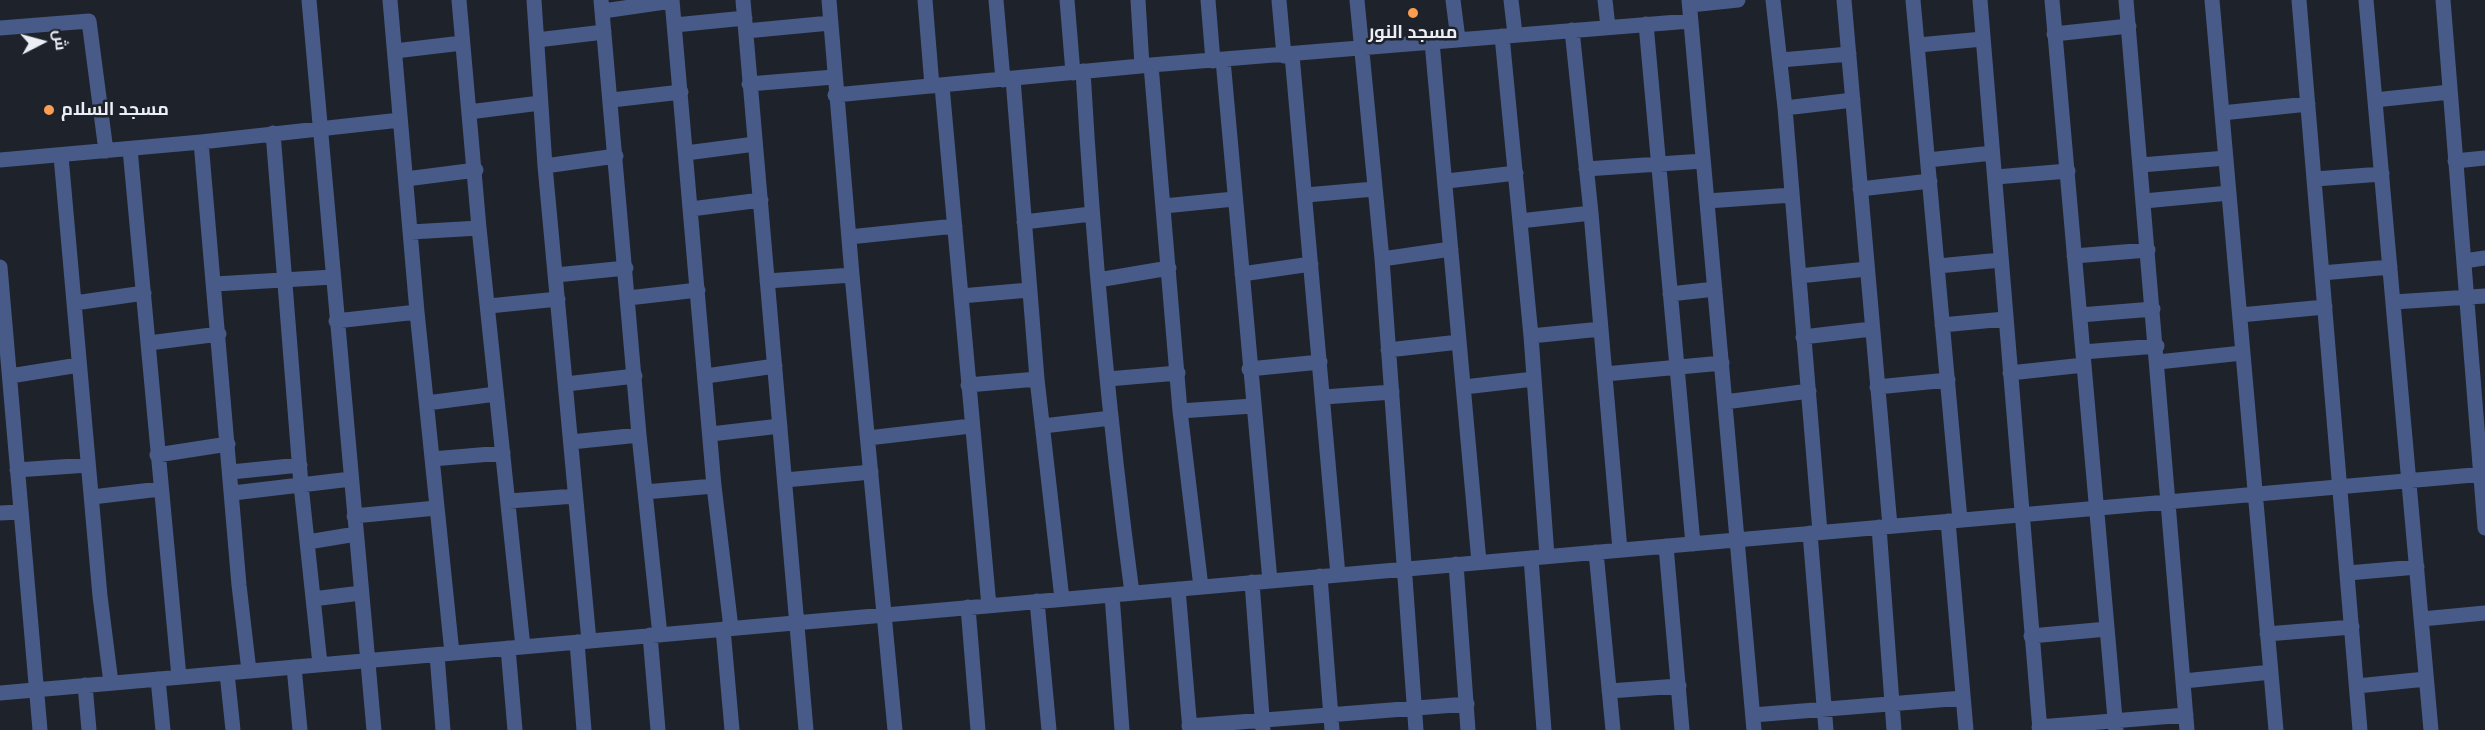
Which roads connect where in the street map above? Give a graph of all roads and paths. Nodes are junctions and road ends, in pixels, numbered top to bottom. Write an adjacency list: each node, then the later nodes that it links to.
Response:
1 (309, 0): 72 (street)
2 (390, 0): 49 (street)
3 (459, 0): 46 (street)
4 (534, 0): 44 (street)
5 (743, 0): 34 (street)
6 (829, 0): 31 (street)
7 (925, 0): 59 (street)
8 (996, 0): 57 (street)
9 (1067, 0): 55 (street)
10 (1138, 0): 54 (street)
11 (1208, 0): 53 (street)
12 (1279, 0): 51 (street)
13 (1357, 0): 48 (street)
14 (1454, 0): 42 (street)
15 (1511, 0): 41 (street)
16 (1605, 0): 36 (street)
17 (1738, 0): 30 (street)
18 (1773, 0): 52 (street)
19 (1844, 0): 50 (street)
20 (1913, 0): 47 (street)
21 (1980, 0): 43 (street)
22 (2052, 0): 40 (street)
23 (2127, 0): 35 (street)
24 (2212, 0): 70 (street)
25 (2299, 0): 67 (street)
26 (2366, 0): 65 (street)
27 (2443, 0): 61 (street)
28 (672, 1): 29 (street); 33 (street)
29 (602, 5): 39 (street)
30 (1690, 9): 32 (street); 86 (street)
31 (830, 22): 34 (street); 56 (street)
32 (1646, 24): 36 (street); 88 (street)
33 (675, 25): 34 (street); 60 (street)
34 (745, 25): 58 (street)
35 (2128, 26): 40 (street); 89 (street)
36 (1608, 27): 38 (street)
37 (0, 28): 77 (street)
38 (1572, 30): 41 (street); 91 (street)
39 (604, 32): 44 (street); 63 (street)
40 (2054, 33): 93 (street)
41 (1509, 35): 42 (street); 94 (street)
42 (1458, 39): 45 (street)
43 (1983, 39): 47 (street); 79 (street)
44 (537, 40): 66 (street)
45 (1432, 42): 48 (street); 99 (street)
46 (462, 43): 49 (street); 69 (street)
47 (1918, 45): 85 (street)
48 (1361, 48): 51 (street); 101 (street)
49 (395, 51): 71 (street)
50 (1849, 54): 52 (street); 64 (street)
51 (1288, 55): 53 (street); 104 (street)
52 (1780, 60): 68 (street)
53 (1218, 61): 54 (street); 106 (street)
54 (1147, 65): 55 (street); 110 (street)
55 (1078, 72): 57 (street); 113 (street)
56 (834, 77): 58 (street); 62 (street)
57 (1008, 80): 59 (street); 115 (street)
58 (749, 84): 75 (street)
59 (937, 86): 62 (street); 116 (street)
60 (681, 92): 63 (street); 78 (street)
61 (2450, 92): 65 (street); 87 (street)
62 (836, 95): 119 (street)
63 (612, 100): 81 (street)
64 (1853, 100): 68 (street); 102 (street)
65 (2375, 100): 95 (street)
66 (540, 103): 69 (street); 90 (street)
67 (2308, 104): 70 (street); 98 (street)
68 (1785, 108): 105 (street)
69 (469, 112): 92 (street)
70 (2222, 113): 82 (street)
71 (400, 120): 72 (street); 97 (street)
72 (319, 128): 73 (street); 139 (street)
73 (273, 133): 74 (street); 140 (street)
74 (201, 142): 76 (street); 143 (street)
75 (755, 144): 78 (street); 107 (street)
76 (130, 149): 77 (street); 147 (street)
77 (106, 151): 80 (street)
78 (686, 153): 111 (street)
79 (1992, 153): 85 (street); 96 (street)
80 (61, 156): 84 (street); 155 (street)
81 (616, 156): 90 (street); 131 (street)
82 (2226, 158): 89 (street); 103 (street)
83 (2485, 158): 87 (street)
84 (0, 160)
85 (1928, 160): 100 (street)
86 (1703, 161): 88 (street); 108 (street)
87 (2456, 161): 126 (street)
88 (1658, 163): 91 (street); 148 (street)
89 (2141, 165): 109 (street)
90 (545, 166): 136 (street)
91 (1586, 169): 112 (street)
92 (476, 170): 97 (street); 117 (street)
93 (2068, 171): 96 (street); 122 (street)
94 (1516, 173): 99 (street); 114 (street)
95 (2382, 174): 98 (street); 130 (street)
96 (1996, 177): 125 (street)
97 (406, 178): 118 (street)
98 (2315, 179): 134 (street)
99 (1447, 181): 120 (street)
100 (1930, 181): 102 (street); 128 (street)
101 (1374, 189): 104 (street); 124 (street)
102 (1860, 189): 133 (street)
103 (2229, 193): 109 (street); 162 (street)
104 (1306, 195): 127 (street)
105 (1792, 195): 108 (street); 138 (street)
106 (1234, 199): 110 (street); 135 (street)
107 (761, 200): 111 (street); 142 (street)
108 (1707, 201): 144 (street)
109 (2144, 201): 121 (street)
110 (1164, 206): 132 (street)
111 (691, 209): 145 (street)
112 (1591, 213): 114 (street); 166 (street)
113 (1091, 214): 115 (street); 141 (street)
114 (1520, 221): 169 (street)
115 (1024, 222): 146 (street)
116 (955, 226): 119 (street); 149 (street)
117 (479, 228): 118 (street); 156 (street)
118 (411, 232): 160 (street)
119 (849, 237): 137 (street)
120 (1451, 249): 124 (street); 171 (street)
121 (2148, 250): 122 (street); 159 (street)
122 (2074, 256): 161 (street)
123 (2485, 258): 126 (street)
124 (1382, 259): 174 (street)
125 (2001, 260): 128 (street); 163 (street)
126 (2464, 261): 151 (street)
127 (1311, 264): 135 (street); 177 (street)
128 (1938, 266): 165 (street)
129 (0, 267): 157 (street)
130 (2390, 267): 134 (street); 154 (street)
131 (626, 268): 136 (street); 152 (street)
132 (1169, 268): 141 (street); 184 (street)
133 (1867, 269): 138 (street); 167 (street)
134 (2322, 273): 158 (street)
135 (1242, 274): 183 (street)
136 (556, 275): 153 (street)
137 (852, 275): 142 (street); 212 (street)
138 (1799, 276): 170 (street)
139 (333, 278): 140 (street); 164 (street)
140 (285, 280): 143 (street); 219 (street)
141 (1098, 280): 191 (street)
142 (767, 281): 181 (street)
143 (215, 284): 168 (street)
144 (1715, 289): 148 (street); 179 (street)
145 (698, 290): 152 (street); 189 (street)
146 (1029, 290): 149 (street); 190 (street)
147 (144, 293): 155 (street); 172 (street)
148 (1670, 294): 182 (street)
149 (962, 296): 195 (street)
150 (2485, 296): 151 (street)
151 (2466, 297): 154 (street); 223 (street)
152 (628, 298): 188 (street)
153 (558, 299): 156 (street); 194 (street)
154 (2394, 302): 226 (street)
155 (75, 303): 180 (street)
156 (489, 306): 200 (street)
157 (2, 307): 187 (street)
158 (2325, 307): 162 (street); 229 (street)
159 (2153, 309): 161 (street); 173 (street)
160 (417, 312): 164 (street); 203 (street)
161 (2080, 315): 176 (street)
162 (2240, 315): 175 (street)
163 (2005, 319): 165 (street); 185 (street)
164 (336, 321): 224 (street)
165 (1942, 325): 193 (street)
166 (1602, 329): 169 (street); 186 (street)
167 (1871, 329): 170 (street); 197 (street)
168 (219, 334): 172 (street); 214 (street)
169 (1531, 336): 192 (street)
170 (1803, 337): 198 (street)
171 (1459, 342): 174 (street); 196 (street)
172 (149, 344): 216 (street)
173 (2157, 345): 176 (street); 178 (street)
174 (1388, 350): 199 (street)
175 (2242, 353): 178 (street); 233 (street)
176 (2084, 358): 185 (street); 239 (street)
177 (1320, 362): 183 (street); 201 (street)
178 (2158, 362): 237 (street)
179 (1722, 363): 182 (street); 202 (street)
180 (79, 365): 187 (street); 218 (street)
181 (775, 366): 189 (street); 207 (street)
182 (1677, 368): 186 (street); 251 (street)
183 (1249, 369): 204 (street)
184 (1178, 373): 191 (street); 205 (street)
185 (2010, 373): 242 (street)
186 (1605, 374): 253 (street)
187 (10, 376): 220 (street)
188 (635, 376): 194 (street); 211 (street)
189 (706, 376): 210 (street)
190 (1037, 379): 195 (street); 209 (street)
191 (1108, 379): 206 (street)
192 (1534, 379): 196 (street); 255 (street)
193 (1948, 380): 197 (street); 244 (street)
194 (566, 384): 213 (street)
195 (968, 385): 208 (street)
196 (1464, 387): 257 (street)
197 (1877, 387): 245 (street)
198 (1809, 391): 202 (street); 247 (street)
199 (1392, 392): 201 (street); 260 (street)
200 (496, 394): 203 (street); 215 (street)
201 (1324, 397): 262 (street)
202 (1725, 402): 249 (street)
203 (427, 403): 217 (street)
204 (1253, 406): 205 (street); 264 (street)
205 (1180, 411): 266 (street)
206 (1111, 418): 209 (street); 269 (street)
207 (780, 426): 210 (street); 225 (street)
208 (971, 426): 212 (street); 274 (street)
209 (1043, 426): 272 (street)
210 (711, 434): 228 (street)
211 (639, 435): 213 (street); 231 (street)
212 (868, 438): 222 (street)
213 (571, 442): 234 (street)
214 (228, 444): 216 (street); 221 (street)
215 (503, 453): 217 (street); 236 (street)
216 (158, 454): 230 (street)
217 (432, 459): 238 (street)
218 (88, 465): 220 (street); 235 (street)
219 (300, 465): 221 (street); 227 (street)
220 (17, 470): 240 (street)
221 (231, 472): 232 (street)
222 (871, 472): 225 (street); 277 (street)
223 (2483, 474): 226 (street); 246 (street)
224 (351, 479): 227 (street); 243 (street)
225 (785, 480): 279 (street)
226 (2410, 480): 229 (street); 259 (street)
227 (301, 485): 232 (street); 250 (street)
228 (714, 486): 231 (street); 282 (street)
229 (2341, 486): 233 (street); 261 (street)
230 (160, 489): 235 (street); 296 (street)
231 (645, 492): 284 (street)
232 (232, 493): 293 (street)
233 (2255, 494): 237 (street); 283 (street)
234 (575, 496): 236 (street); 286 (street)
235 (92, 497): 300 (street)
236 (509, 501): 287 (street)
237 (2170, 501): 239 (street); 299 (street)
238 (436, 508): 243 (street); 289 (street)
239 (2097, 508): 242 (street); 281 (street)
240 (20, 512): 241 (street); 304 (street)
241 (0, 513)
242 (2020, 515): 244 (street); 285 (street)
243 (354, 516): 248 (street)
244 (1954, 520): 245 (street); 307 (street)
245 (1884, 527): 247 (street); 309 (street)
246 (2485, 528)
247 (1815, 533): 249 (street); 311 (street)
248 (356, 534): 250 (street); 268 (street)
249 (1738, 540): 251 (street); 313 (street)
250 (308, 542): 271 (street)
251 (1693, 544): 252 (street)
252 (1666, 546): 253 (street); 302 (street)
253 (1620, 550): 254 (street)
254 (1596, 552): 255 (street); 305 (street)
255 (1547, 556): 256 (street)
256 (1531, 558): 257 (street); 338 (street)
257 (1479, 562): 258 (street)
258 (1456, 564): 260 (street); 308 (street)
259 (2417, 567): 261 (street); 278 (street)
260 (1405, 569): 262 (street); 310 (street)
261 (2348, 573): 280 (street)
262 (1338, 575): 263 (street)
263 (1320, 576): 264 (street); 312 (street)
264 (1270, 581): 265 (street)
265 (1252, 582): 266 (street); 315 (street)
266 (1201, 587): 267 (street)
267 (1178, 589): 269 (street); 317 (street)
268 (361, 593): 271 (street); 290 (street)
269 (1132, 593): 270 (street)
270 (1112, 595): 272 (street); 334 (street)
271 (313, 599): 291 (street)
272 (1062, 599): 273 (street)
273 (1037, 601): 274 (street); 333 (street)
274 (989, 606): 275 (street)
275 (968, 607): 277 (street); 332 (street)
276 (2485, 613): 278 (street)
277 (885, 615): 279 (street); 331 (street)
278 (2422, 619): 298 (street)
279 (798, 622): 282 (street); 330 (street)
280 (2352, 627): 283 (street); 303 (street)
281 (2107, 628): 285 (street); 316 (street)
282 (727, 629): 284 (street); 329 (street)
283 (2267, 634): 294 (street)
284 (655, 635): 286 (street); 328 (street)
285 (2031, 636): 318 (street)
286 (583, 641): 287 (street); 327 (street)
287 (523, 647): 288 (street)
288 (507, 648): 289 (street); 326 (street)
289 (445, 654): 290 (street); 325 (street)
290 (368, 660): 291 (street); 324 (street)
291 (320, 664): 292 (street)
292 (294, 667): 293 (street); 323 (street)
293 (249, 671): 295 (street)
294 (2271, 672): 299 (street); 344 (street)
295 (227, 673): 296 (street); 322 (street)
296 (179, 677): 297 (street)
297 (158, 679): 300 (street); 321 (street)
298 (2426, 680): 303 (street); 346 (street)
299 (2184, 681): 314 (street)
300 (111, 683): 301 (street)
301 (85, 685): 304 (street); 320 (street)
302 (1678, 686): 305 (street); 340 (street)
303 (2357, 686): 345 (street)
304 (37, 689): 306 (street); 319 (street)
305 (1609, 691): 339 (street)
306 (0, 693)
307 (1963, 698): 309 (street); 343 (street)
308 (1467, 704): 310 (street); 337 (street)
309 (1893, 705): 311 (street); 342 (street)
310 (1415, 707): 312 (street); 336 (street)
311 (1824, 710): 313 (street); 341 (street)
312 (1330, 714): 315 (street); 335 (street)
313 (1754, 722)
314 (2186, 722): 316 (street)
315 (1262, 725): 317 (street)
316 (2116, 725): 318 (street)
317 (1189, 728)
318 (2039, 728)
319 (40, 730)
320 (89, 730)
321 (163, 730)
322 (233, 730)
323 (300, 730)
324 (374, 730)
325 (443, 730)
326 (515, 730)
327 (584, 730)
328 (658, 730)
329 (732, 730)
330 (806, 730)
331 (895, 730)
332 (978, 730)
333 (1049, 730)
334 (1122, 730)
335 (1332, 730)
336 (1416, 730)
337 (1468, 730)
338 (1544, 730)
339 (1612, 730)
340 (1682, 730)
341 (1826, 730)
342 (1894, 730)
343 (1966, 730)
344 (2276, 730)
345 (2360, 730)
346 (2431, 730)

